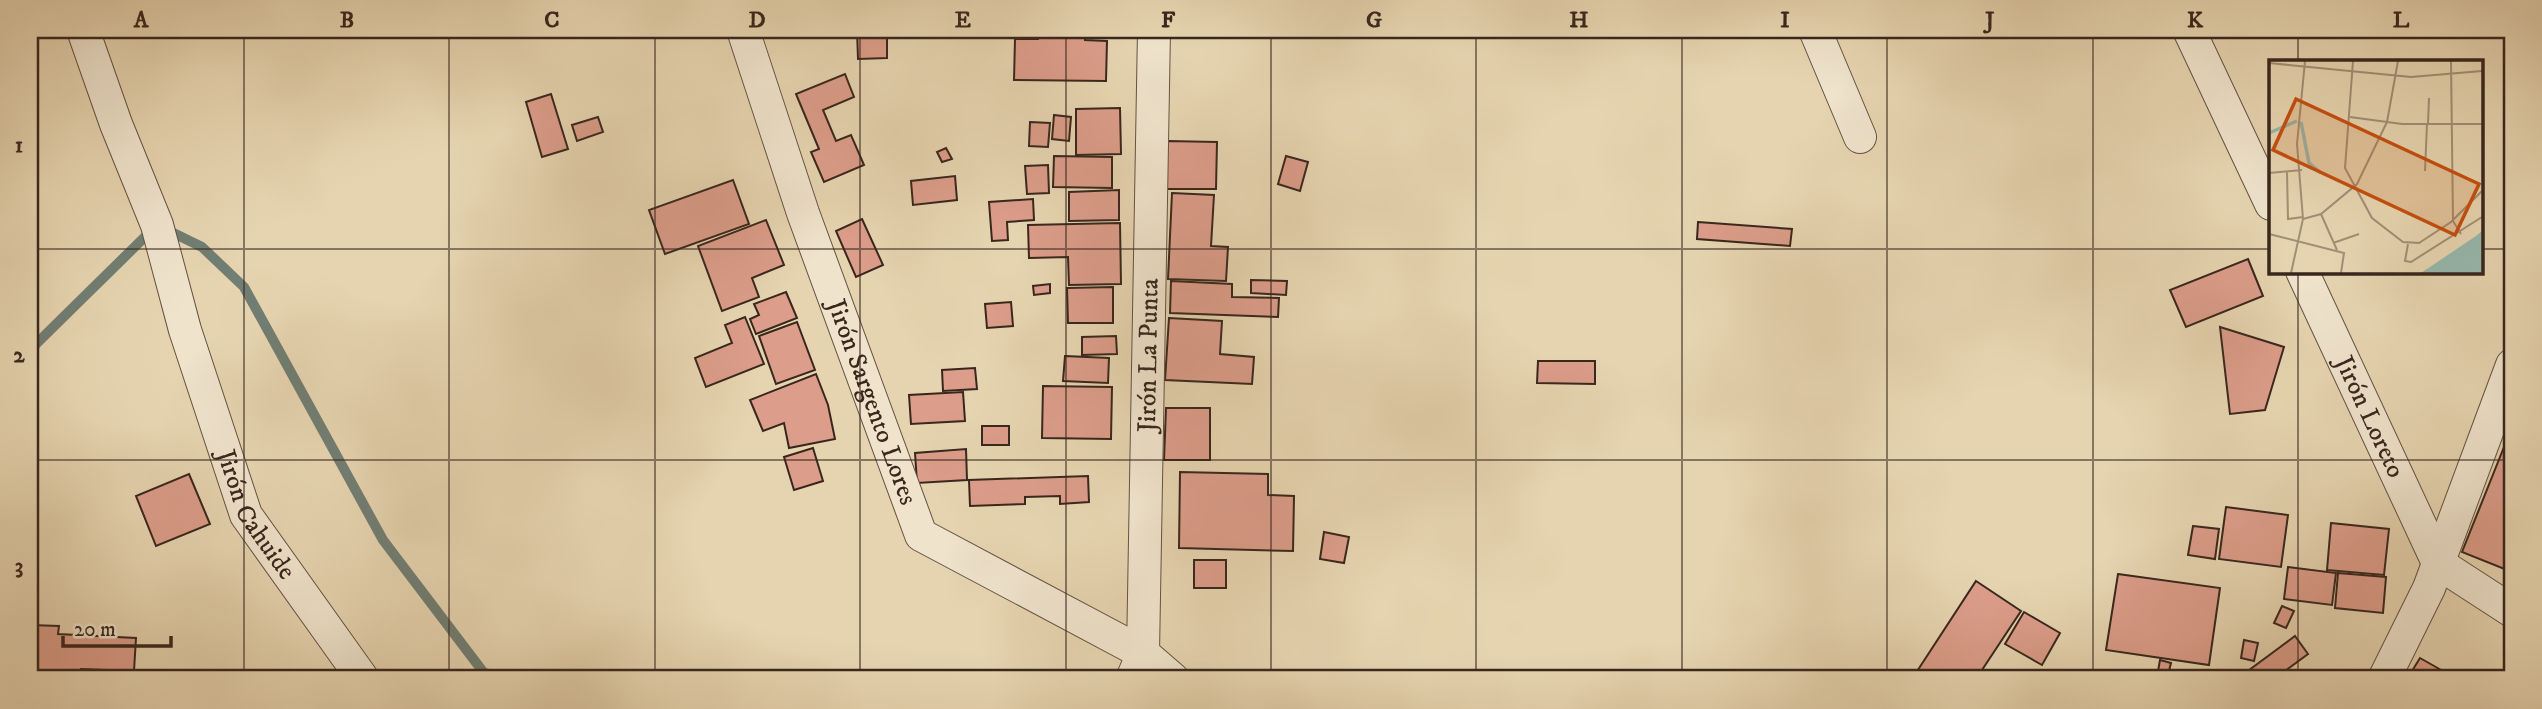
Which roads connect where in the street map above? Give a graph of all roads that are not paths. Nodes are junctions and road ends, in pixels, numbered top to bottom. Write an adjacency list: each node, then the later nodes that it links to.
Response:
1 (83, 30): 13 (street, Jirón Cahuide)
2 (743, 30): 12 (street, Jirón Sargento Lores)
3 (1154, 30): 12 (street, Jirón La Punta)
4 (1815, 30): 6 (street)
5 (2189, 30): 7 (street)
6 (1860, 136)
7 (2269, 200)
8 (2303, 273): 10 (street, Jirón Loreto)
9 (2512, 365): 10 (street)
10 (2438, 563): 11 (street); 15 (street)
11 (2512, 611)
12 (1138, 666): 14 (street, Jirón Sargento Lores)
13 (363, 679)
14 (1172, 679)
15 (2384, 679)

